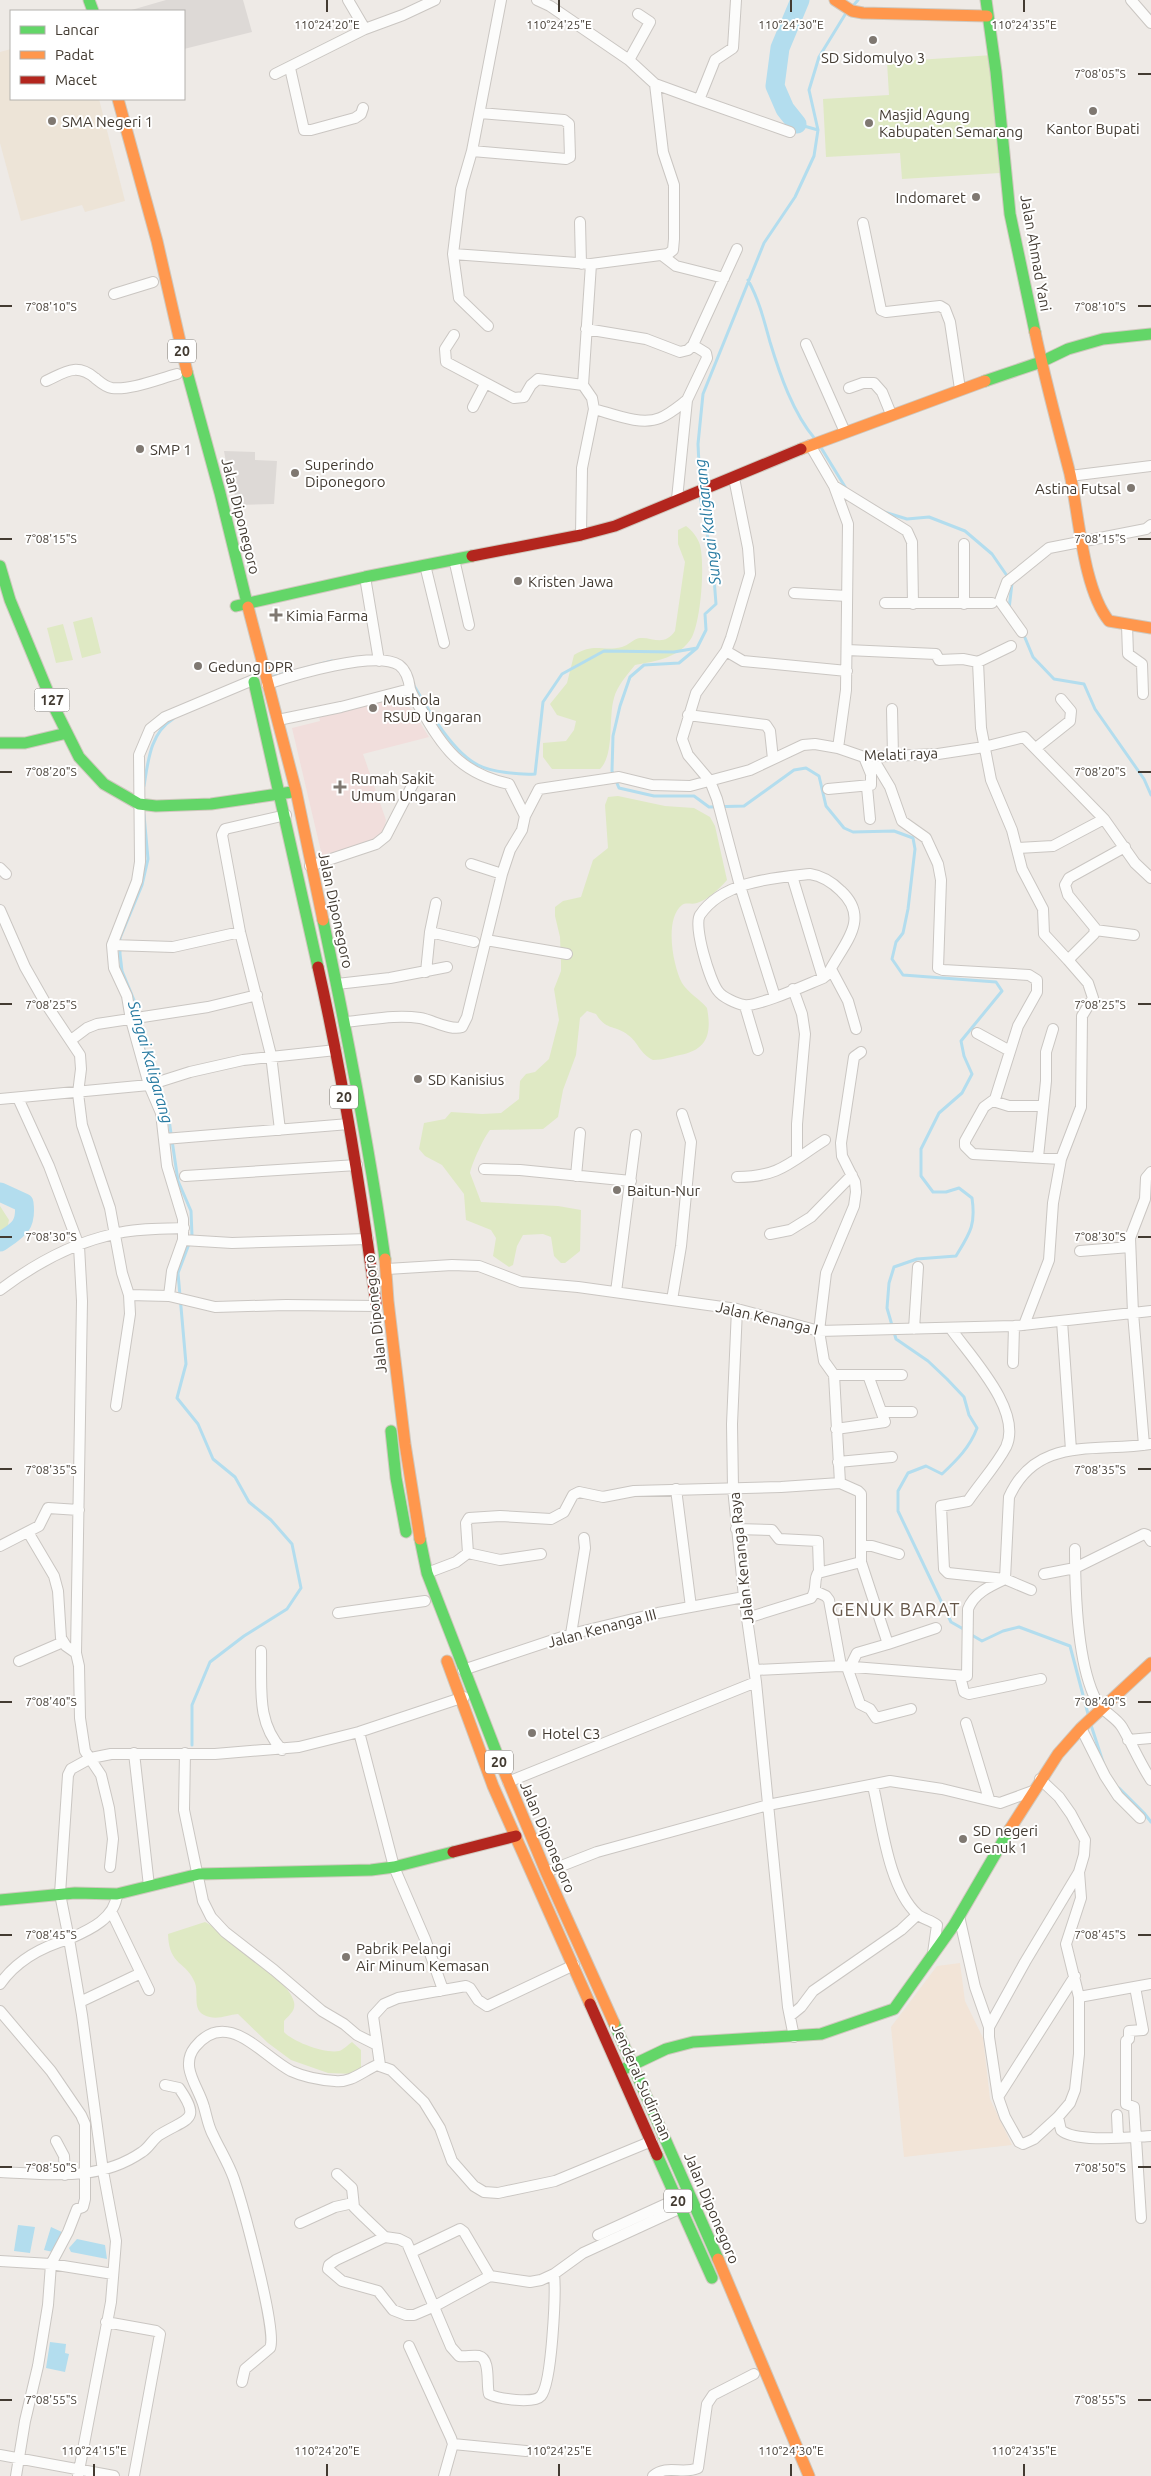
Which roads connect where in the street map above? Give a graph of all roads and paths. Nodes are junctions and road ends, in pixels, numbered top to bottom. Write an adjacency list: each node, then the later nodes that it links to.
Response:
1 (348, 0): 12 (street)
2 (435, 0): 12 (street)
3 (501, 0): 21 (street)
4 (537, 0): 13 (street)
5 (736, 0): 19 (street)
6 (986, 0): 10 (main road, Jalan Ahmad Yani)
7 (1131, 0): 11 (street)
8 (844, 6): 10 (main road)
9 (638, 14): 13 (street)
10 (987, 16): 41 (main road, Jalan Ahmad Yani)
11 (1151, 23)
12 (365, 28): 14 (street)
13 (629, 60): 16 (street)
14 (290, 68): 15 (street); 20 (street)
15 (275, 74)
16 (655, 84): 19 (street); 30 (street)
17 (106, 100): 23 (main road, Jalan Diponegoro / 20)
18 (118, 100): 23 (main road, Jalan Diponegoro / 20)
19 (699, 100): 22 (street)
20 (363, 108)
21 (480, 113): 24 (street); 24 (street)
22 (790, 132)
23 (123, 138): 25 (main road, Jalan Diponegoro / 20); 53 (main road, Jalan Diponegoro / 20)
24 (472, 151): 29 (street)
25 (129, 183)
26 (580, 222): 31 (street)
27 (864, 223): 47 (street)
28 (736, 249): 32 (street)
29 (453, 254): 31 (street); 35 (street)
30 (663, 256): 31 (street); 32 (street)
31 (586, 264): 36 (street)
32 (724, 278): 40 (street)
33 (155, 286): 34 (street); 42 (main road, 20)
34 (114, 294)
35 (488, 326)
36 (586, 329): 40 (street); 45 (street)
37 (454, 334): 44 (street)
38 (1151, 334): 41 (main road)
39 (806, 344): 52 (street)
40 (692, 345): 48 (street)
41 (1041, 362): 47 (main road); 56 (main road, Jalan Ahmad Yani)
42 (177, 374): 43 (street); 53 (main road, 20)
43 (46, 381)
44 (485, 384): 45 (street); 49 (street)
45 (584, 385): 50 (street)
46 (849, 388): 51 (street)
47 (960, 389): 51 (main road)
48 (687, 400): 50 (street); 59 (street)
49 (472, 407)
50 (594, 409): 61 (street)
51 (891, 414): 52 (main road)
52 (845, 432): 54 (main road)
53 (205, 436): 73 (main road, Jalan Diponegoro / 20)
54 (815, 443): 57 (main road); 58 (street)
55 (1151, 466): 56 (street)
56 (1070, 476): 62 (main road, Jalan Ahmad Yani)
57 (734, 478): 59 (main road); 84 (street)
58 (834, 486): 70 (street); 74 (street)
59 (680, 498): 61 (main road)
60 (1151, 525): 62 (street)
61 (581, 535): 64 (main road)
62 (1081, 542): 78 (main road, Jalan Ahmad Yani); 80 (street)
63 (964, 544): 75 (street)
64 (454, 559): 66 (main road); 77 (street)
65 (0, 566): 96 (main road, 127)
66 (425, 566): 67 (main road); 81 (street)
67 (365, 576): 73 (main road); 85 (street)
68 (228, 577): 73 (main road, Jalan Diponegoro / 20)
69 (794, 593): 70 (street)
70 (847, 596): 83 (street)
71 (884, 603): 74 (street)
72 (992, 603): 75 (street)
73 (241, 604): 76 (main road, Jalan Diponegoro / 20); 88 (main road, Jalan Diponegoro / 20)
74 (913, 604): 75 (street)
75 (964, 604)
76 (240, 625)
77 (468, 625)
78 (1127, 625): 79 (main road, Jalan Ahmad Yani); 91 (street)
79 (1151, 628)
80 (1022, 632)
81 (444, 643)
82 (1011, 646): 86 (street)
83 (847, 650): 86 (street); 87 (street)
84 (726, 651): 87 (street); 94 (street)
85 (379, 661): 89 (street); 90 (street)
86 (978, 662): 98 (street)
87 (847, 671): 99 (street)
88 (254, 676): 89 (main road, Jalan Diponegoro / 20); 109 (main road, Jalan Diponegoro / 20); 110 (street)
89 (267, 682): 95 (main road, Jalan Diponegoro / 20)
90 (410, 689): 95 (street); 113 (street)
91 (1143, 694)
92 (1060, 699): 100 (street)
93 (892, 710): 101 (street)
94 (688, 715): 103 (street); 105 (street)
95 (278, 720): 108 (main road, Jalan Diponegoro / 20)
96 (67, 733): 97 (main road); 110 (main road, 127)
97 (0, 743)
98 (984, 747): 100 (street, Melati raya); 101 (street, Melati raya); 116 (street)
99 (838, 748): 102 (street, Melati raya); 103 (street, Melati raya)
100 (1036, 748): 115 (street, Melati raya)
101 (893, 756): 102 (street, Melati raya)
102 (868, 757): 106 (street); 152 (street)
103 (773, 759): 105 (street, Melati raya)
104 (414, 780): 119 (street)
105 (710, 781): 113 (street, Melati raya); 123 (street)
106 (867, 786): 107 (street); 114 (street)
107 (828, 788)
108 (296, 791): 109 (main road); 111 (main road, Jalan Diponegoro / 20)
109 (280, 795): 110 (main road, 127); 112 (main road, Jalan Diponegoro / 20)
110 (140, 804): 132 (street)
111 (300, 812): 112 (street); 119 (main road, Jalan Diponegoro / 20)
112 (284, 816): 127 (street); 150 (main road, Jalan Diponegoro / 20)
113 (525, 816): 120 (street)
114 (870, 819)
115 (1104, 819): 116 (street); 117 (street, Melati raya)
116 (1021, 848): 134 (street)
117 (1125, 848): 122 (street, Melati raya); 126 (street)
118 (471, 864): 120 (street)
119 (310, 866): 139 (main road, Jalan Diponegoro / 20)
120 (502, 874): 130 (street)
121 (792, 876): 123 (street); 136 (street); 138 (street)
122 (1151, 878)
123 (740, 886): 142 (street); 143 (street)
124 (436, 903): 128 (street)
125 (0, 910): 149 (street)
126 (1095, 930): 129 (street); 134 (street)
127 (240, 932): 132 (street); 141 (street)
128 (430, 932): 131 (street); 137 (street)
129 (1134, 935)
130 (486, 940): 133 (street); 145 (street)
131 (474, 942)
132 (115, 945): 144 (street)
133 (567, 954)
134 (1068, 960): 170 (street)
135 (447, 967): 137 (street)
136 (830, 969): 138 (street); 146 (street)
137 (426, 972): 139 (street)
138 (823, 978): 140 (street)
139 (336, 984): 145 (main road, Jalan Diponegoro / 20)
140 (793, 990): 142 (street); 168 (street)
141 (257, 995): 144 (street); 154 (street)
142 (775, 997): 143 (street)
143 (745, 1006): 151 (street)
144 (134, 1020): 149 (street); 155 (street)
145 (345, 1022): 178 (main road, Jalan Diponegoro / 20)
146 (856, 1029)
147 (1053, 1029): 160 (street)
148 (977, 1032): 152 (street)
149 (71, 1040): 156 (street)
150 (336, 1050): 154 (street); 162 (main road, Jalan Diponegoro / 20)
151 (758, 1050)
152 (1010, 1051): 159 (street)
153 (861, 1052): 174 (street)
154 (271, 1056): 155 (street); 163 (street)
155 (154, 1084): 156 (street); 166 (street)
156 (78, 1093): 157 (street); 182 (street)
157 (18, 1098): 158 (street); 186 (street)
158 (0, 1099)
159 (993, 1101): 160 (street); 169 (street)
160 (1042, 1106): 169 (street)
161 (682, 1114): 195 (street)
162 (350, 1124): 163 (street); 171 (main road, Jalan Diponegoro / 20)
163 (280, 1130): 166 (street)
164 (580, 1133): 176 (street)
165 (636, 1135): 179 (street)
166 (168, 1139): 181 (street)
167 (825, 1140): 168 (street)
168 (797, 1157): 177 (street)
169 (1038, 1157): 170 (street)
170 (1061, 1159): 201 (street)
171 (357, 1165): 175 (street); 180 (main road, Jalan Diponegoro / 20)
172 (484, 1169): 176 (street)
173 (1151, 1172): 187 (street)
174 (852, 1175): 183 (street); 204 (street)
175 (184, 1176)
176 (576, 1176): 179 (street)
177 (737, 1177)
178 (374, 1180): 180 (main road); 190 (main road, Jalan Diponegoro / 20)
179 (631, 1181): 192 (street)
180 (360, 1182): 184 (main road, Jalan Diponegoro / 20)
181 (184, 1228): 182 (street); 185 (street)
182 (115, 1233): 186 (street); 193 (street)
183 (770, 1234)
184 (368, 1238): 185 (street); 196 (main road, Jalan Diponegoro / 20)
185 (184, 1240): 194 (street)
186 (79, 1246): 191 (street); 222 (street)
187 (1130, 1247): 188 (street); 199 (street)
188 (1080, 1251)
189 (918, 1267): 202 (street)
190 (387, 1269): 192 (street, Jalan Kenanga I); 205 (main road, Jalan Diponegoro / 20)
191 (0, 1290)
192 (616, 1292): 195 (street, Jalan Kenanga I)
193 (129, 1295): 194 (street); 210 (street)
194 (173, 1297): 196 (street)
195 (672, 1300): 197 (street, Jalan Kenanga I)
196 (377, 1306): 205 (main road, Jalan Diponegoro / 20)
197 (737, 1309): 204 (street, Jalan Kenanga I); 220 (street, Jalan Kenanga Raya)
198 (1151, 1311): 199 (street, Jalan Kenanga I)
199 (1133, 1313): 200 (street, Jalan Kenanga I); 215 (street)
200 (1062, 1321): 201 (street, Jalan Kenanga I); 216 (street)
201 (1019, 1325): 203 (street, Jalan Kenanga I); 206 (street)
202 (914, 1329): 203 (street, Jalan Kenanga I); 204 (street, Jalan Kenanga I)
203 (951, 1329): 238 (street)
204 (819, 1332): 207 (street)
205 (392, 1335): 236 (main road, Jalan Diponegoro / 20)
206 (1013, 1363)
207 (834, 1375): 208 (street); 214 (street)
208 (868, 1375): 209 (street); 211 (street)
209 (902, 1375)
210 (116, 1406)
211 (883, 1412): 212 (street); 214 (street)
212 (912, 1412)
213 (390, 1422): 242 (main road)
214 (836, 1429): 218 (street)
215 (1148, 1445): 216 (street)
216 (1071, 1450): 238 (street)
217 (892, 1456): 218 (street)
218 (838, 1462): 219 (street)
219 (840, 1483): 220 (street); 228 (street)
220 (733, 1488): 221 (street); 223 (street, Jalan Kenanga Raya)
221 (676, 1489): 230 (street); 243 (street)
222 (79, 1510): 224 (street); 253 (street)
223 (736, 1529): 235 (street); 241 (street, Jalan Kenanga Raya)
224 (28, 1532): 227 (street); 249 (street)
225 (584, 1538): 248 (street)
226 (1151, 1541): 234 (street)
227 (0, 1546)
228 (861, 1546): 232 (street); 233 (street)
229 (1075, 1550): 234 (street)
230 (468, 1553): 231 (street); 236 (street)
231 (541, 1554)
232 (899, 1554)
233 (861, 1562): 235 (street); 250 (street)
234 (1075, 1568): 237 (street); 265 (street)
235 (820, 1572): 240 (street)
236 (427, 1573): 257 (main road, Jalan Diponegoro / 20)
237 (1044, 1574)
238 (1005, 1580): 239 (street); 259 (street)
239 (1031, 1590)
240 (815, 1591): 246 (street); 256 (street)
241 (744, 1597): 243 (street, Jalan Kenanga III); 246 (street, Jalan Kenanga Raya)
242 (425, 1601): 244 (street); 245 (main road)
243 (691, 1608): 248 (street, Jalan Kenanga III)
244 (338, 1613)
245 (430, 1615)
246 (747, 1618): 258 (street, Jalan Kenanga Raya)
247 (936, 1628): 250 (street)
248 (571, 1634): 257 (street, Jalan Kenanga III)
249 (63, 1642): 253 (street); 254 (street)
250 (888, 1644): 256 (street)
251 (442, 1648): 263 (main road, Jalan Diponegoro / 20)
252 (261, 1651): 271 (street)
253 (76, 1653): 274 (street)
254 (19, 1661)
255 (1151, 1663): 265 (main road)
256 (846, 1666): 258 (street); 259 (street); 264 (street)
257 (463, 1670): 262 (main road, Jalan Diponegoro / 20)
258 (755, 1670): 261 (street, Jalan Kenanga Raya)
259 (960, 1676): 260 (street)
260 (1041, 1679)
261 (756, 1682): 277 (street); 281 (street, Jalan Kenanga Raya)
262 (472, 1693): 263 (street); 277 (main road, Jalan Diponegoro / 20)
263 (460, 1698): 268 (street); 283 (main road, Jalan Diponegoro / 20)
264 (911, 1709)
265 (1100, 1711): 267 (main road); 270 (street)
266 (966, 1724): 280 (street)
267 (1082, 1727): 275 (main road); 282 (street)
268 (359, 1732): 271 (street); 286 (street)
269 (1151, 1738): 270 (street)
270 (1128, 1740): 276 (street)
271 (282, 1750): 272 (street)
272 (185, 1753): 273 (street); 289 (street)
273 (134, 1754): 274 (street); 290 (street)
274 (90, 1758): 285 (street); 291 (street)
275 (1040, 1779): 279 (main road); 288 (street)
276 (1151, 1780)
277 (508, 1782): 287 (main road, Jalan Diponegoro / 20)
278 (873, 1786): 280 (street); 281 (street); 295 (street)
279 (1033, 1791): 280 (street); 296 (main road)
280 (989, 1799)
281 (768, 1805): 287 (street); 312 (street, Jalan Kenanga Raya)
282 (1140, 1818)
283 (516, 1836): 284 (main road, Jalan Diponegoro / 20); 286 (main road)
284 (528, 1866): 299 (main road, Jenderal Sudirman / 20)
285 (110, 1867)
286 (394, 1867): 289 (main road); 308 (street)
287 (546, 1872): 298 (main road, Jalan Diponegoro / 20)
288 (1079, 1872): 303 (street); 313 (street)
289 (199, 1874): 290 (main road); 315 (street)
290 (149, 1886): 292 (main road)
291 (60, 1894): 292 (main road); 293 (main road); 297 (street)
292 (117, 1894): 294 (street)
293 (0, 1900)
294 (111, 1911): 297 (street); 302 (street)
295 (917, 1915): 300 (street); 312 (street)
296 (956, 1920): 300 (main road); 313 (street)
297 (69, 1938): 304 (street); 310 (street)
298 (580, 1944): 299 (main road); 316 (main road, Jalan Diponegoro / 20)
299 (567, 1950): 301 (main road, Jenderal Sudirman / 20)
300 (933, 1956): 314 (main road)
301 (574, 1966): 308 (street); 318 (main road, Jenderal Sudirman / 20)
302 (141, 1973): 307 (street); 310 (street)
303 (1075, 1976): 309 (street); 320 (street)
304 (0, 1984)
305 (1151, 1984): 306 (street)
306 (1135, 1987): 309 (street); 325 (street)
307 (149, 1990)
308 (440, 1992): 315 (street)
309 (1079, 1997): 322 (street)
310 (80, 2002): 328 (street)
311 (0, 2011): 330 (street)
312 (790, 2016): 314 (street, Jalan Kenanga Raya)
313 (989, 2027): 320 (street)
314 (794, 2037): 316 (main road)
315 (377, 2045): 317 (street)
316 (634, 2064): 318 (main road); 349 (main road, Jalan Diponegoro / 20)
317 (380, 2065): 327 (street); 350 (street)
318 (621, 2071): 327 (main road, Jenderal Sudirman / 20)
319 (165, 2085): 328 (street)
320 (998, 2097): 322 (street)
321 (1117, 2115): 324 (street)
322 (1058, 2117): 324 (street)
323 (1151, 2136): 325 (street)
324 (1118, 2137): 325 (street)
325 (1136, 2137): 335 (street)
326 (56, 2141): 332 (street)
327 (652, 2141): 334 (main road, Jenderal Sudirman / 20)
328 (103, 2171): 330 (street); 342 (street)
329 (0, 2172): 332 (street)
330 (86, 2174): 332 (street); 341 (street)
331 (337, 2174): 333 (street)
332 (65, 2175)
333 (353, 2203): 336 (street); 338 (street)
334 (679, 2204): 337 (street); 343 (street); 345 (main road, Jenderal Sudirman / 20)
335 (1141, 2218)
336 (300, 2223)
337 (598, 2235)
338 (385, 2237): 339 (street); 346 (street)
339 (412, 2252): 344 (street); 346 (street)
340 (0, 2261): 341 (street)
341 (51, 2264): 342 (street); 354 (street)
342 (113, 2274): 347 (street)
343 (554, 2274): 344 (street); 346 (street)
344 (490, 2276): 346 (street)
345 (718, 2291)
346 (435, 2306)
347 (106, 2322): 355 (street); 358 (street)
348 (409, 2346): 351 (street)
349 (756, 2370): 360 (street); 361 (main road, 20); 362 (main road, Jalan Diponegoro / 20)
350 (242, 2382)
351 (453, 2444): 352 (street); 359 (street)
352 (526, 2451)
353 (0, 2455): 354 (street)
354 (19, 2458): 355 (street); 356 (street)
355 (79, 2473): 357 (street)
356 (16, 2476)
357 (114, 2476)
358 (134, 2476)
359 (444, 2476)
360 (653, 2476)
361 (797, 2476)
362 (809, 2476)

